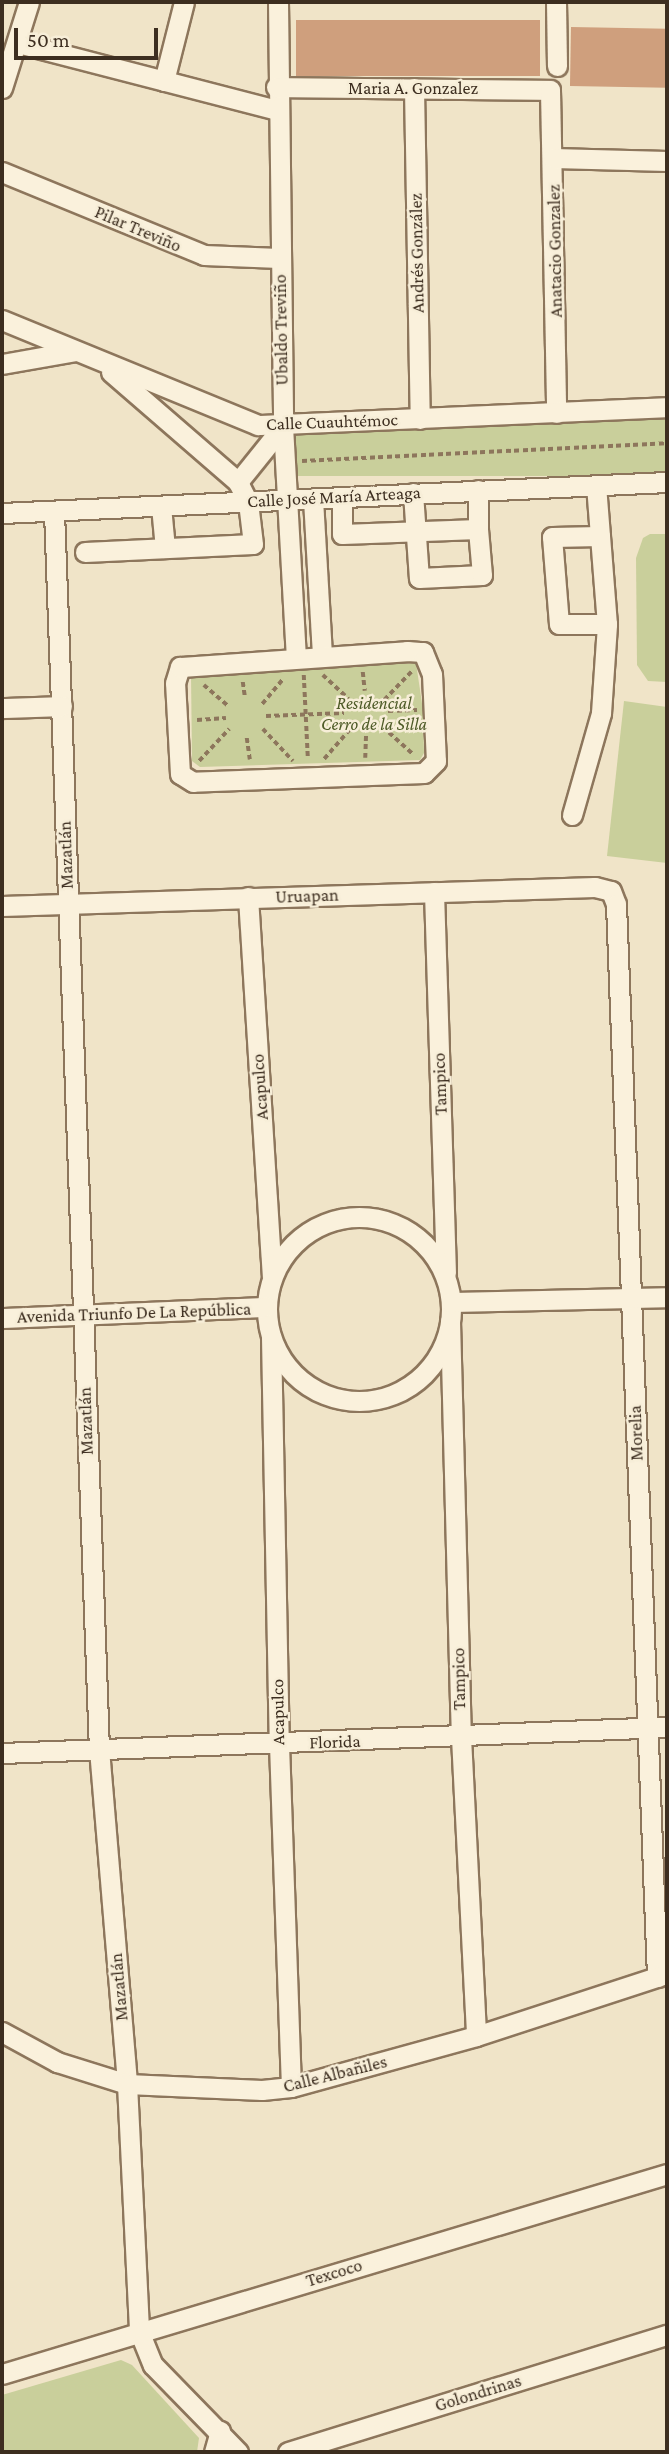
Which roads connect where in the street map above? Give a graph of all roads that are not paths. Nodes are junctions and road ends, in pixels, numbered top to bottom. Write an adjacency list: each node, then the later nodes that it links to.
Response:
1 (29, 2): 5 (street)
2 (184, 2): 7 (street)
3 (278, 2): 8 (street, Ubaldo Treviño)
4 (556, 2): 6 (street)
5 (18, 43): 7 (street); 9 (street)
6 (557, 66)
7 (164, 81): 12 (street)
8 (276, 87): 10 (street, Maria A. Gonzalez); 12 (street, Ubaldo Treviño)
9 (2, 88)
10 (414, 88): 11 (street, Maria A. Gonzalez); 23 (street, Andrés González)
11 (550, 90): 13 (street, Anatacio Gonzalez)
12 (277, 110): 16 (street, Ubaldo Treviño)
13 (554, 158): 14 (street); 22 (street, Anatacio Gonzalez)
14 (667, 161)
15 (2, 172): 16 (street, Pilar Treviño)
16 (279, 258): 24 (street, Ubaldo Treviño)
17 (2, 320): 18 (street, Calle Cuauhtémoc)
18 (75, 351): 19 (street, Calle Cuauhtémoc); 20 (street)
19 (97, 359): 24 (street, Calle Cuauhtémoc); 25 (street)
20 (2, 364)
21 (667, 407): 22 (street)
22 (556, 413): 23 (street, Calle Cuauhtémoc)
23 (420, 419): 24 (street, Calle Cuauhtémoc)
24 (283, 426): 25 (street); 31 (street, Ubaldo Treviño)
25 (238, 482): 33 (street)
26 (667, 482): 27 (street, Calle José María Arteaga)
27 (596, 485): 28 (street, Calle José María Arteaga); 39 (street)
28 (478, 490): 29 (street, Calle José María Arteaga); 37 (street)
29 (413, 494): 30 (street, Calle José María Arteaga); 38 (street)
30 (342, 498): 32 (street, Calle José María Arteaga); 38 (street)
31 (285, 499): 32 (street, Calle José María Arteaga); 33 (street, Calle José María Arteaga); 44 (street, Ubaldo Treviño)
32 (313, 499): 43 (street)
33 (248, 502): 34 (street, Calle José María Arteaga); 40 (street)
34 (161, 506): 35 (street, Calle José María Arteaga); 40 (street)
35 (54, 511): 36 (street, Calle José María Arteaga); 45 (street, Mazatlán)
36 (2, 513)
37 (478, 529): 38 (street); 38 (street)
38 (416, 531)
39 (600, 536): 42 (street); 42 (street)
40 (165, 548): 41 (street)
41 (85, 552)
42 (607, 624): 47 (street)
43 (322, 654): 44 (street); 44 (street)
44 (299, 656)
45 (62, 706): 46 (street); 51 (street, Mazatlán)
46 (2, 708)
47 (572, 815)
48 (611, 891): 49 (street, Uruapan); 56 (street, Morelia)
49 (434, 892): 50 (street, Uruapan); 54 (street, Tampico)
50 (248, 897): 51 (street, Uruapan); 53 (street, Acapulco)
51 (68, 903): 52 (street, Uruapan); 59 (street, Mazatlán)
52 (2, 906)
53 (272, 1277): 54 (street); 57 (street)
54 (446, 1277): 58 (street)
55 (667, 1297): 56 (street)
56 (630, 1298): 58 (street); 62 (street, Morelia)
57 (267, 1307): 59 (street, Avenida Triunfo De La República); 61 (street)
58 (450, 1311): 61 (street); 63 (street, Tampico)
59 (81, 1314): 60 (street, Avenida Triunfo De La República); 65 (street, Mazatlán)
60 (2, 1318)
61 (271, 1337): 64 (street, Acapulco)
62 (657, 1727): 63 (street, Florida); 67 (street, Morelia)
63 (461, 1737): 64 (street, Florida); 69 (street, Tampico)
64 (279, 1744): 65 (street, Florida); 71 (street, Acapulco)
65 (99, 1749): 66 (street, Florida); 70 (street, Mazatlán)
66 (2, 1753)
67 (662, 1976): 69 (street, Calle Albañiles)
68 (2, 2032): 70 (street, Calle Albañiles)
69 (476, 2036): 71 (street, Calle Albañiles)
70 (127, 2084): 71 (street, Calle Albañiles); 73 (street, Mazatlán)
71 (292, 2087)
72 (667, 2174): 73 (street, Texcoco)
73 (139, 2331): 75 (street, Texcoco); 76 (street, Mazatlán)
74 (667, 2335): 79 (street, Golondrinas)
75 (2, 2374)
76 (220, 2431): 77 (street); 78 (street, Mazatlán)
77 (214, 2452)
78 (238, 2452)
79 (288, 2452)

